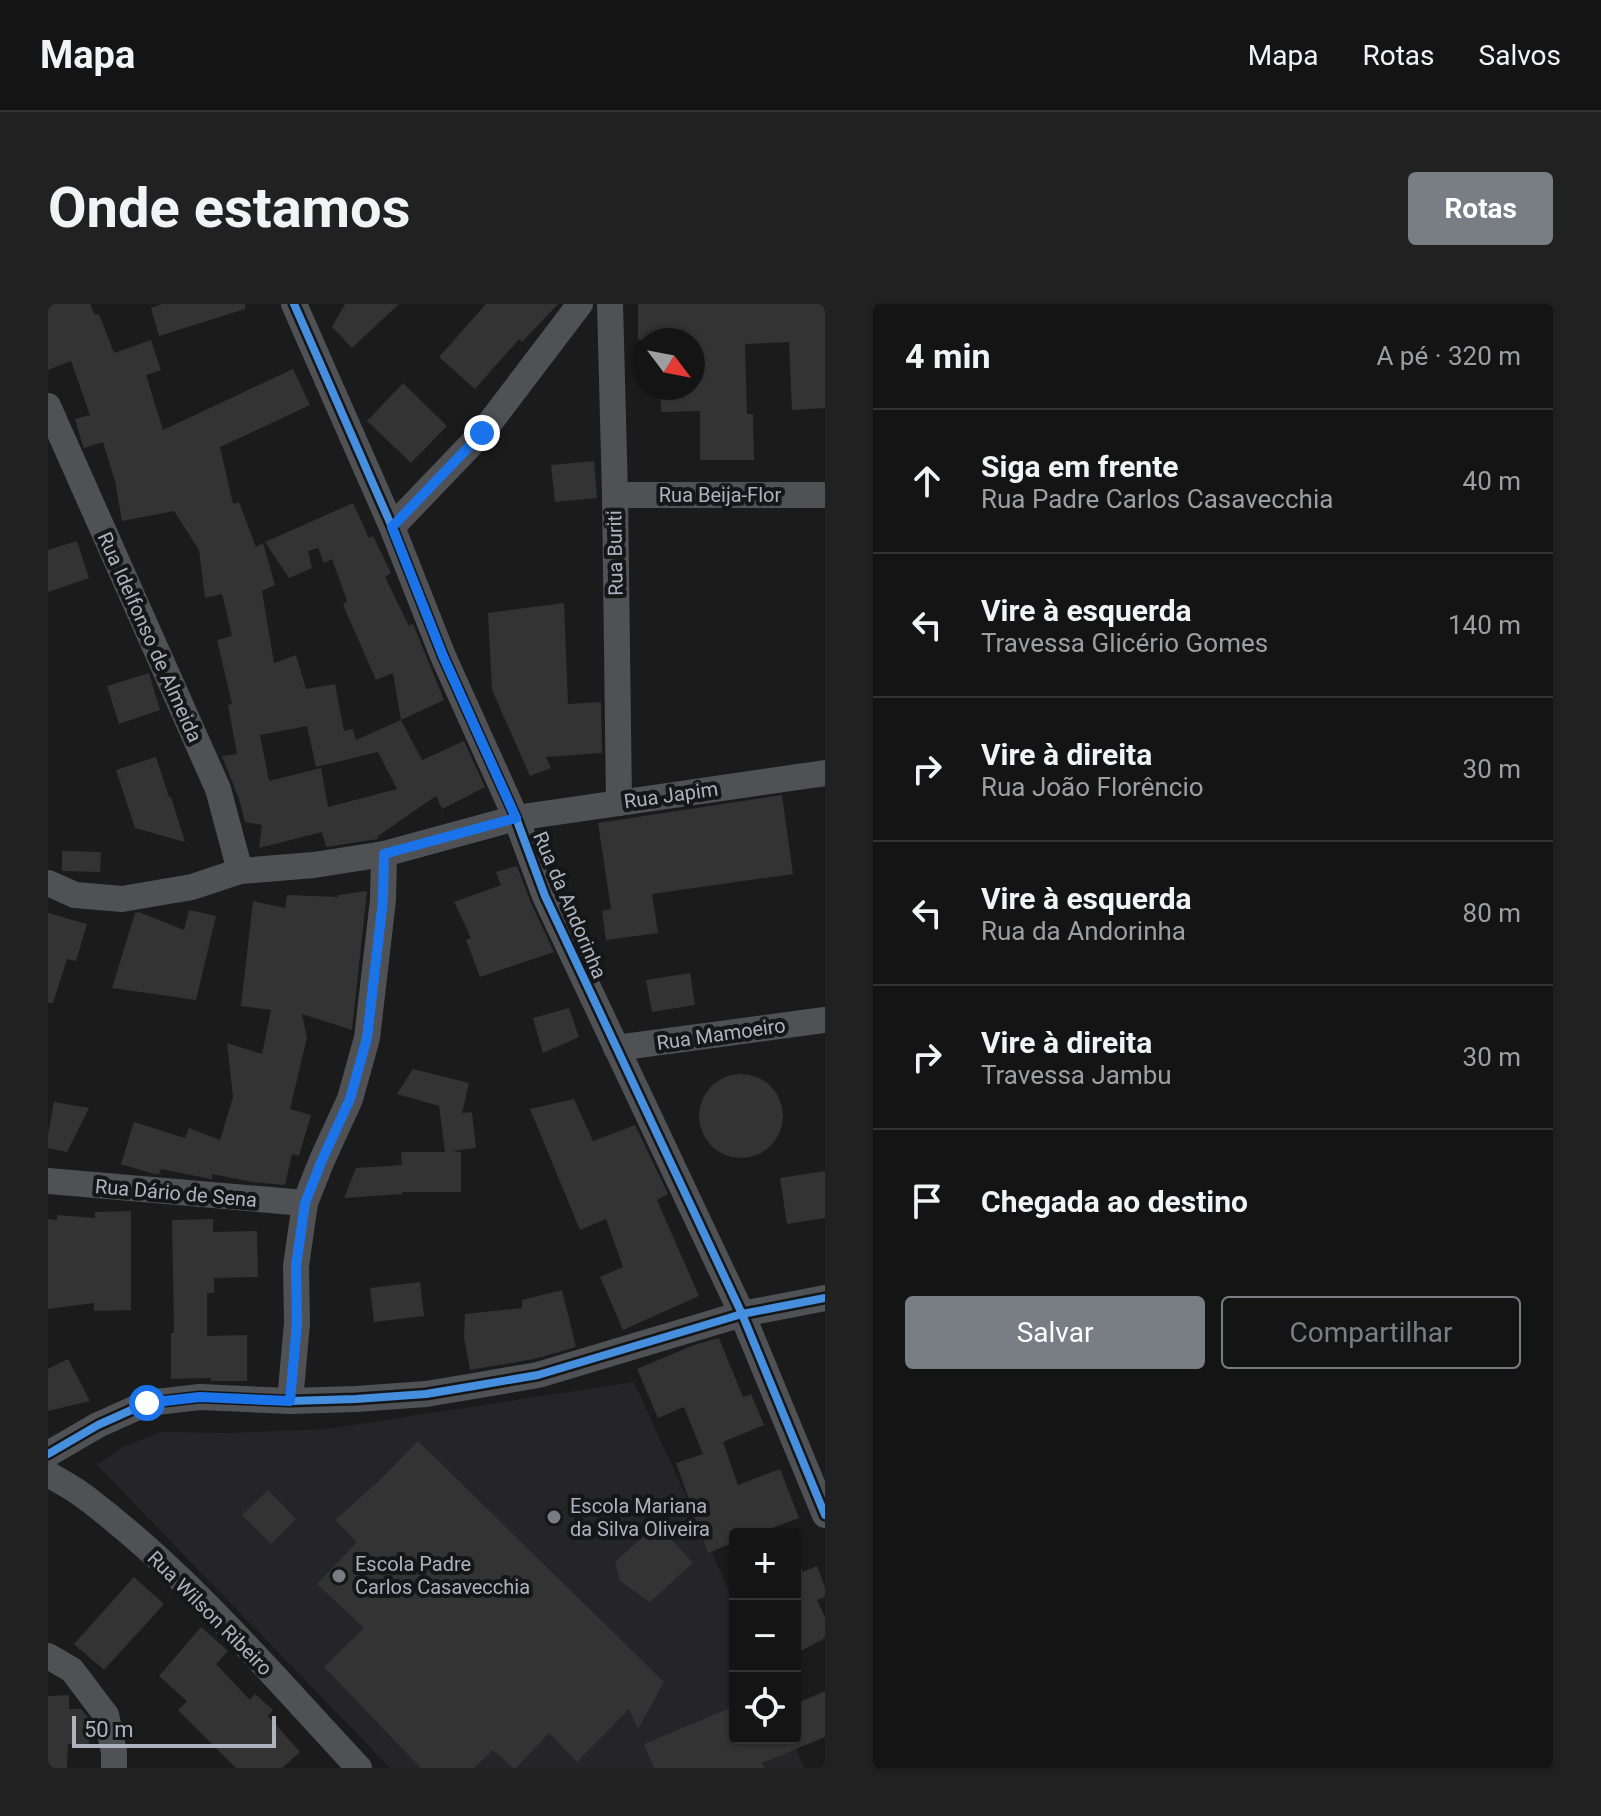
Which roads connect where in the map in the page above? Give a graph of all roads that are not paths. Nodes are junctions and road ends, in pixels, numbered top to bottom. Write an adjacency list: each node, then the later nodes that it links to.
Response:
1 (294, 304): 7 (street, Rua da Andorinha)
2 (580, 304): 7 (street)
3 (610, 304): 5 (street, Rua Buriti)
4 (48, 406): 12 (street, Rua Idelfonso de Almeida)
5 (615, 495): 6 (street, Rua Beija-Flor); 9 (street, Rua Buriti)
6 (825, 495)
7 (392, 527): 10 (street, Rua da Andorinha)
8 (825, 773): 9 (street, Rua Japim)
9 (619, 803): 10 (street, Rua Japim)
10 (516, 818): 11 (street, Rua Japim); 15 (street, Rua da Andorinha)
11 (384, 854): 12 (street, Rua Japim); 17 (street)
12 (240, 871): 13 (street, Rua Japim)
13 (48, 883)
14 (825, 1020): 15 (street, Rua Mamoeiro)
15 (616, 1048): 19 (street, Rua da Andorinha)
16 (48, 1181): 17 (street, Rua Dário de Sena)
17 (305, 1203): 20 (street)
18 (825, 1298): 19 (street)
19 (742, 1314): 20 (street); 23 (street, Rua da Andorinha)
20 (290, 1401): 21 (street)
21 (48, 1454)
22 (48, 1474): 26 (street, Rua Wilson Ribeiro)
23 (825, 1515)
24 (48, 1656): 25 (street)
25 (114, 1768)
26 (359, 1768)

